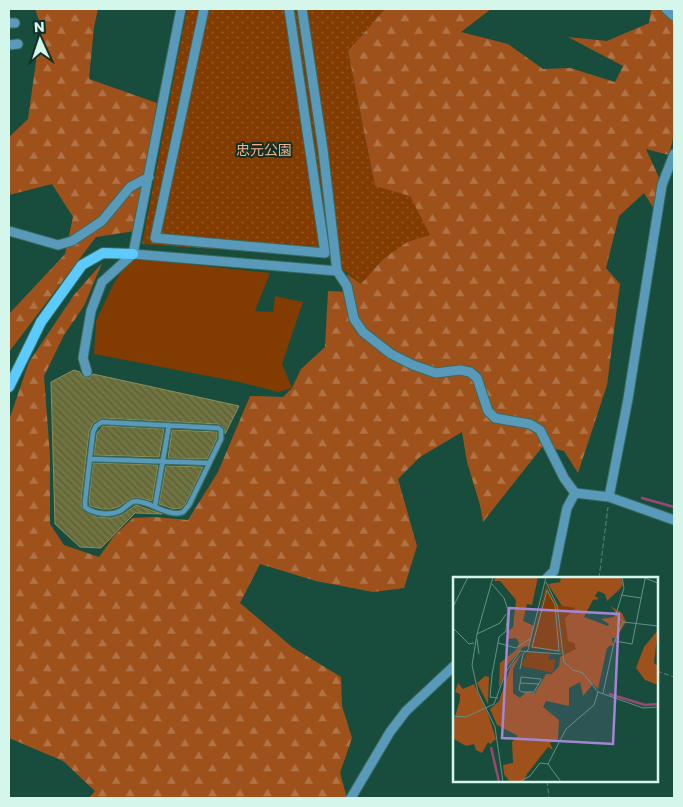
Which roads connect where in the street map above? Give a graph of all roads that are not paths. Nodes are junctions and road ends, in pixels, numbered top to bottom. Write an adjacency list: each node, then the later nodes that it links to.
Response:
1 (181, 9): 9 (street)
2 (204, 9): 3 (street)
3 (289, 9)
4 (302, 9): 12 (street)
5 (666, 9): 6 (street)
6 (674, 16)
7 (674, 154): 8 (street)
8 (670, 174): 20 (street)
9 (149, 177): 10 (street); 11 (street)
10 (9, 231)
11 (133, 254): 12 (street); 13 (street); 14 (street)
12 (337, 271): 19 (street)
13 (87, 372)
14 (9, 387)
15 (169, 425): 16 (lane); 17 (lane); 18 (lane)
16 (90, 459): 17 (lane); 21 (lane)
17 (164, 461): 18 (lane); 21 (lane)
18 (209, 463): 21 (lane)
19 (575, 493): 20 (street); 23 (street)
20 (609, 497): 22 (street)
21 (155, 506)
22 (674, 520)
23 (548, 577)
24 (453, 667): 25 (street)
25 (351, 798)

